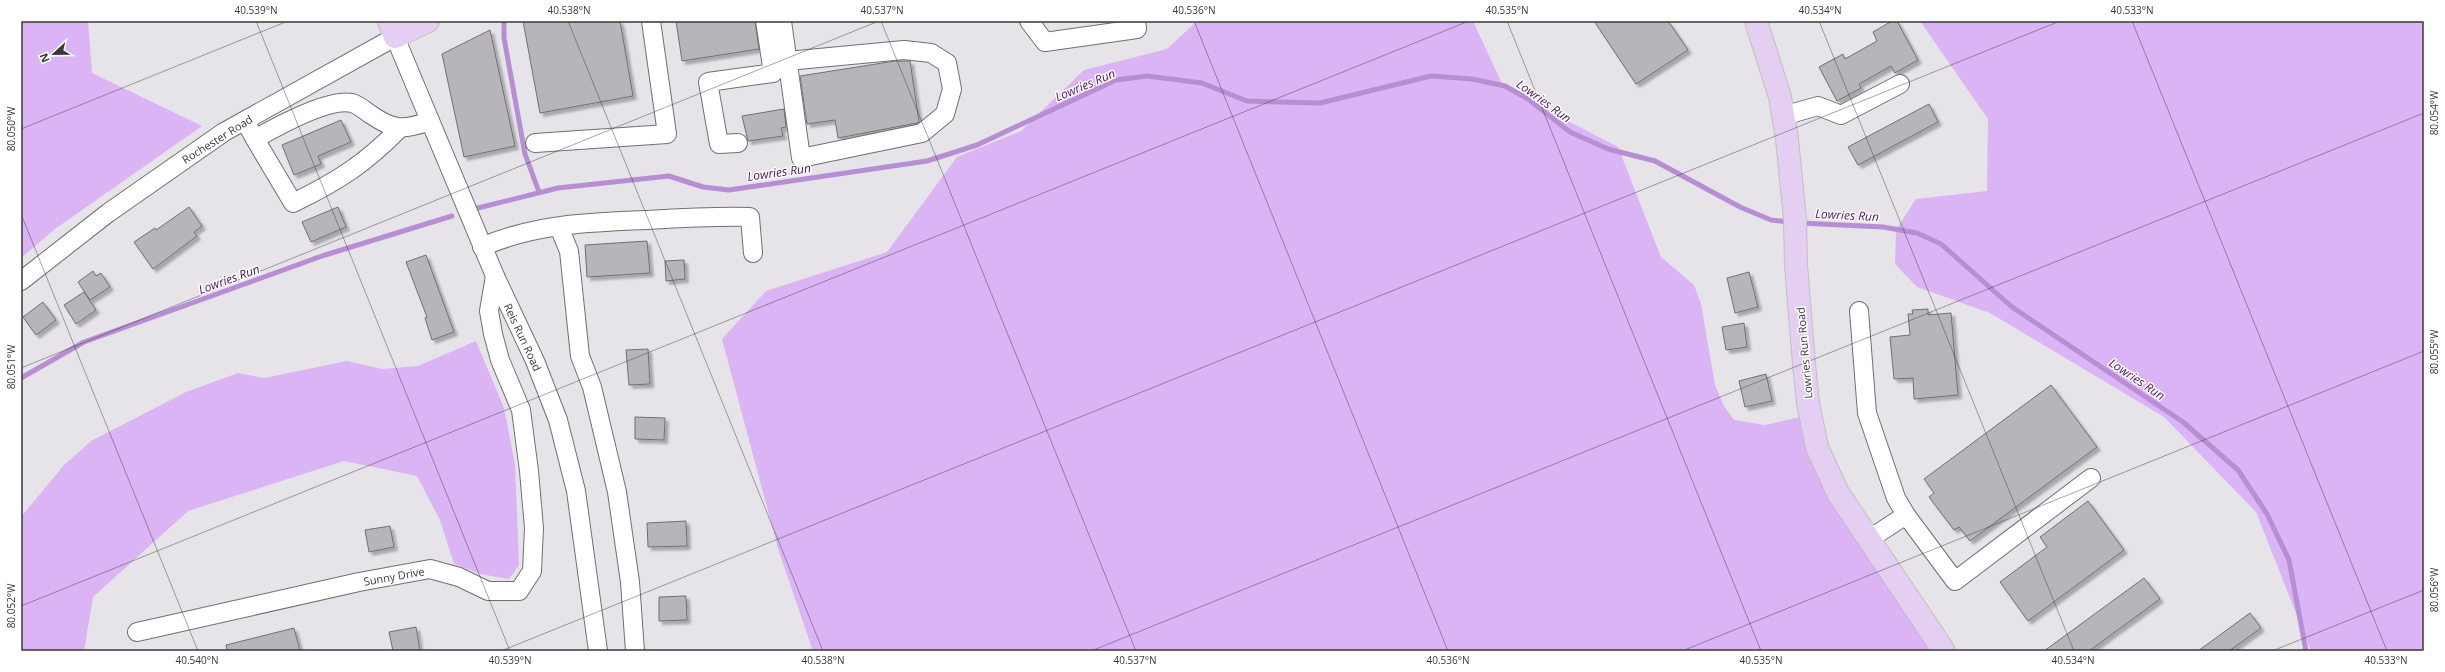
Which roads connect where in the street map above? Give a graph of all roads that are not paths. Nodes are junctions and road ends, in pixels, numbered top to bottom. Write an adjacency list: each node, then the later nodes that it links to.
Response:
1 (428, 21): 9 (main road, Rochester Road)
2 (651, 21): 18 (street)
3 (765, 21): 17 (street)
4 (782, 21): 10 (street)
5 (1029, 21): 8 (street)
6 (1756, 21): 12 (main road, Lowries Run Road)
7 (1137, 25): 8 (street)
8 (1089, 28)
9 (392, 29): 13 (street, Rochester Road); 14 (street, Reis Run Road)
10 (787, 61): 10 (street)
11 (1900, 84): 12 (street)
12 (1783, 116): 27 (main road, Lowries Run Road)
13 (245, 121): 16 (street); 23 (street, Rochester Road)
14 (430, 121): 15 (street); 20 (street, Reis Run Road)
15 (400, 128): 16 (street); 16 (street)
16 (255, 139)
17 (738, 142)
18 (535, 143)
19 (559, 227): 20 (street); 21 (street); 30 (street)
20 (482, 247): 22 (street, Reis Run Road)
21 (753, 253)
22 (495, 276): 28 (street, Sunny Drive); 29 (street, Reis Run Road)
23 (21, 281)
24 (1858, 311): 26 (street)
25 (2091, 478): 26 (street)
26 (1906, 515): 27 (street)
27 (1868, 540): 31 (main road, Lowries Run Road)
28 (137, 632)
29 (598, 651)
30 (635, 651)
31 (1944, 651)

